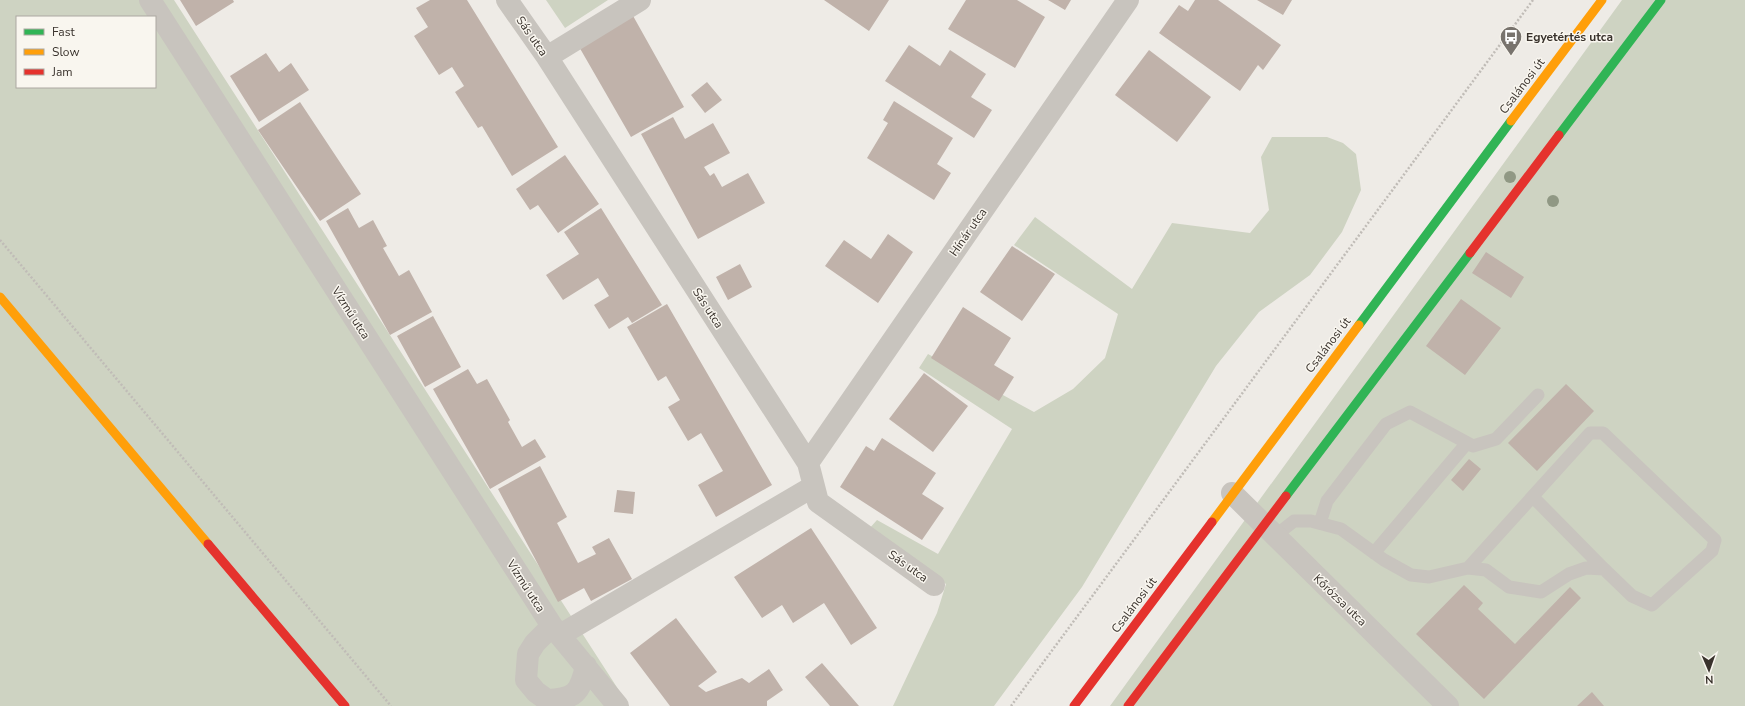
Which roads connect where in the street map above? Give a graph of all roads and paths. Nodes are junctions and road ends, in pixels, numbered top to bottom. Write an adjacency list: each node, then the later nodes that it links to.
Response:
1 (150, 0): 23 (street, Vízmű utca)
2 (507, 0): 8 (street, Sás utca)
3 (640, 0): 8 (street)
4 (1128, 0): 13 (street, Hínár utca)
5 (1533, 0): 28 (path)
6 (1602, 0): 15 (street, Csalánosi út)
7 (1662, 0): 18 (street)
8 (547, 57): 13 (street, Sás utca)
9 (0, 240): 26 (path)
10 (0, 297): 25 (street)
11 (1538, 395): 12 (lane)
12 (1467, 443): 17 (lane); 19 (lane)
13 (808, 463): 14 (street, Sás utca)
14 (814, 486): 22 (street, Sás utca); 23 (street)
15 (1232, 493): 18 (street, Kőrózsa utca); 29 (street, Csalánosi út)
16 (1533, 497): 20 (lane); 21 (lane); 21 (lane)
17 (1320, 523): 18 (lane); 19 (lane)
18 (1269, 531): 30 (street); 31 (street, Kőrózsa utca)
19 (1374, 553): 20 (lane)
20 (1468, 568): 21 (lane)
21 (1604, 569)
22 (934, 585)
23 (556, 631): 24 (street, Vízmű utca); 24 (street, Vízmű utca)
24 (586, 666): 27 (street, Vízmű utca)
25 (345, 706)
26 (391, 706)
27 (618, 706)
28 (1011, 706)
29 (1074, 706)
30 (1128, 706)
31 (1448, 706)

